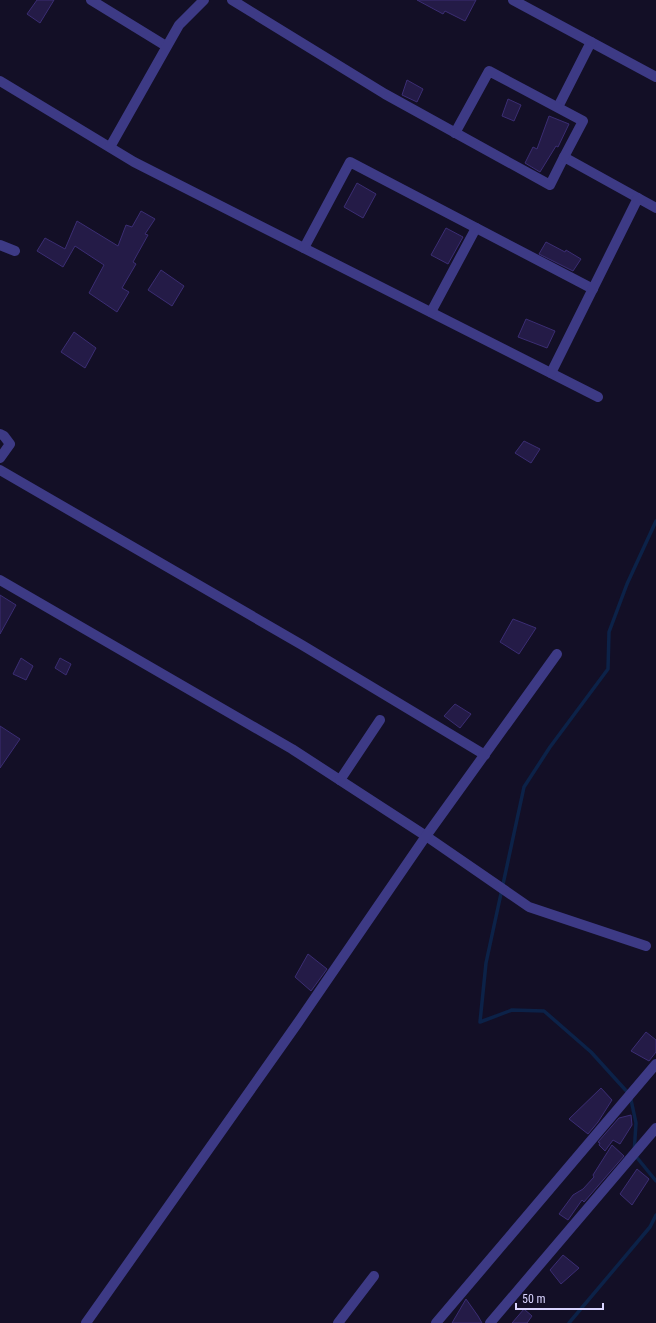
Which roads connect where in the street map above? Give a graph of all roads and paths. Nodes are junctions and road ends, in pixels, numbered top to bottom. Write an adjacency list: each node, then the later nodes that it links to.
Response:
1 (91, 0): 6 (street)
2 (204, 0): 6 (street)
3 (232, 0): 10 (street)
4 (513, 0): 5 (street)
5 (591, 42): 7 (street); 9 (street)
6 (166, 46): 11 (street)
7 (656, 77)
8 (0, 81): 11 (street)
9 (558, 107): 10 (street); 12 (street)
10 (456, 133): 12 (street)
11 (110, 147): 17 (street)
12 (564, 157): 13 (street)
13 (638, 198): 14 (street); 19 (street)
14 (656, 208)
15 (476, 228): 17 (street); 19 (street); 20 (street)
16 (0, 245): 18 (street)
17 (304, 248): 20 (street)
18 (15, 251)
19 (593, 289): 21 (street)
20 (431, 312): 21 (street)
21 (551, 373): 22 (street)
22 (598, 397)
23 (0, 434): 24 (street)
24 (0, 458)
25 (0, 470): 29 (street)
26 (0, 580): 30 (street)
27 (557, 654): 29 (street)
28 (380, 720): 30 (street)
29 (485, 755): 31 (street)
30 (340, 780): 31 (street)
31 (426, 836): 32 (street); 36 (street)
32 (646, 946)
33 (656, 1064): 38 (street)
34 (656, 1128): 39 (street)
35 (374, 1276): 37 (street)
36 (86, 1323)
37 (338, 1323)
38 (436, 1323)
39 (490, 1323)

